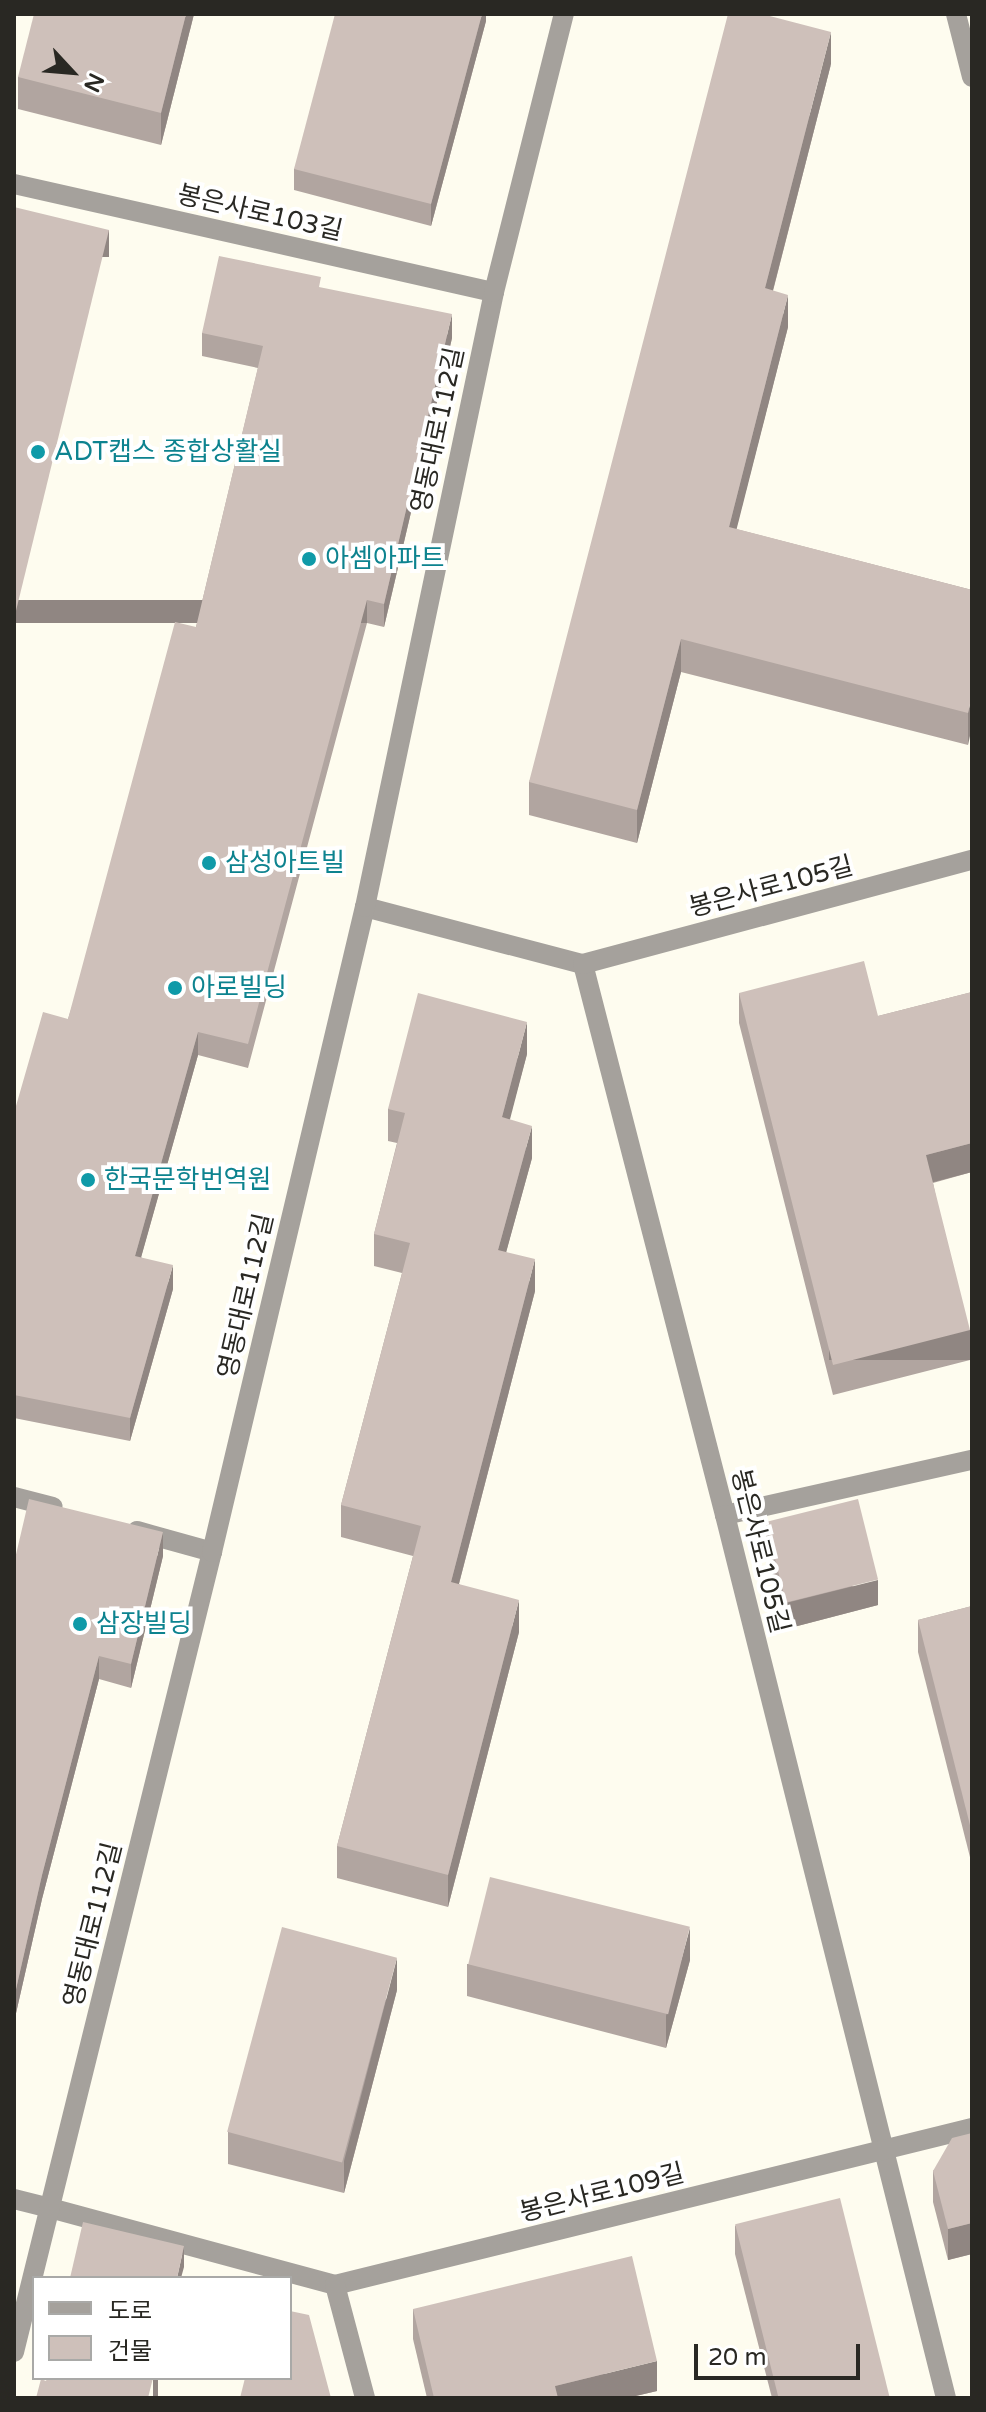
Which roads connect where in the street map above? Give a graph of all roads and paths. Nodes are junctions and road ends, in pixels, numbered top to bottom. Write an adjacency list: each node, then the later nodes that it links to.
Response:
1 (564, 14): 5 (street, 영동대로112길)
2 (956, 14): 3 (street)
3 (972, 77)
4 (14, 184): 5 (street, 봉은사로103길)
5 (494, 292): 7 (street, 영동대로112길)
6 (972, 860): 8 (street, 봉은사로105길)
7 (365, 907): 8 (street, 봉은사로105길); 14 (street, 영동대로112길)
8 (583, 964): 12 (street, 봉은사로105길)
9 (972, 1460): 12 (street)
10 (14, 1497): 11 (street)
11 (75, 1513)
12 (725, 1515): 16 (street, 봉은사로105길)
13 (121, 1526): 14 (street)
14 (212, 1552): 18 (street, 영동대로112길)
15 (972, 2128): 16 (street, 봉은사로109길)
16 (882, 2152): 21 (street, 봉은사로109길); 24 (street)
17 (14, 2199): 18 (street, 봉은사로109길)
18 (50, 2208): 19 (street, 영동대로112길); 21 (street, 봉은사로109길)
19 (33, 2276)
20 (32, 2280): 22 (street, 영동대로112길)
21 (335, 2285): 23 (street)
22 (14, 2352)
23 (365, 2398)
24 (946, 2398)

